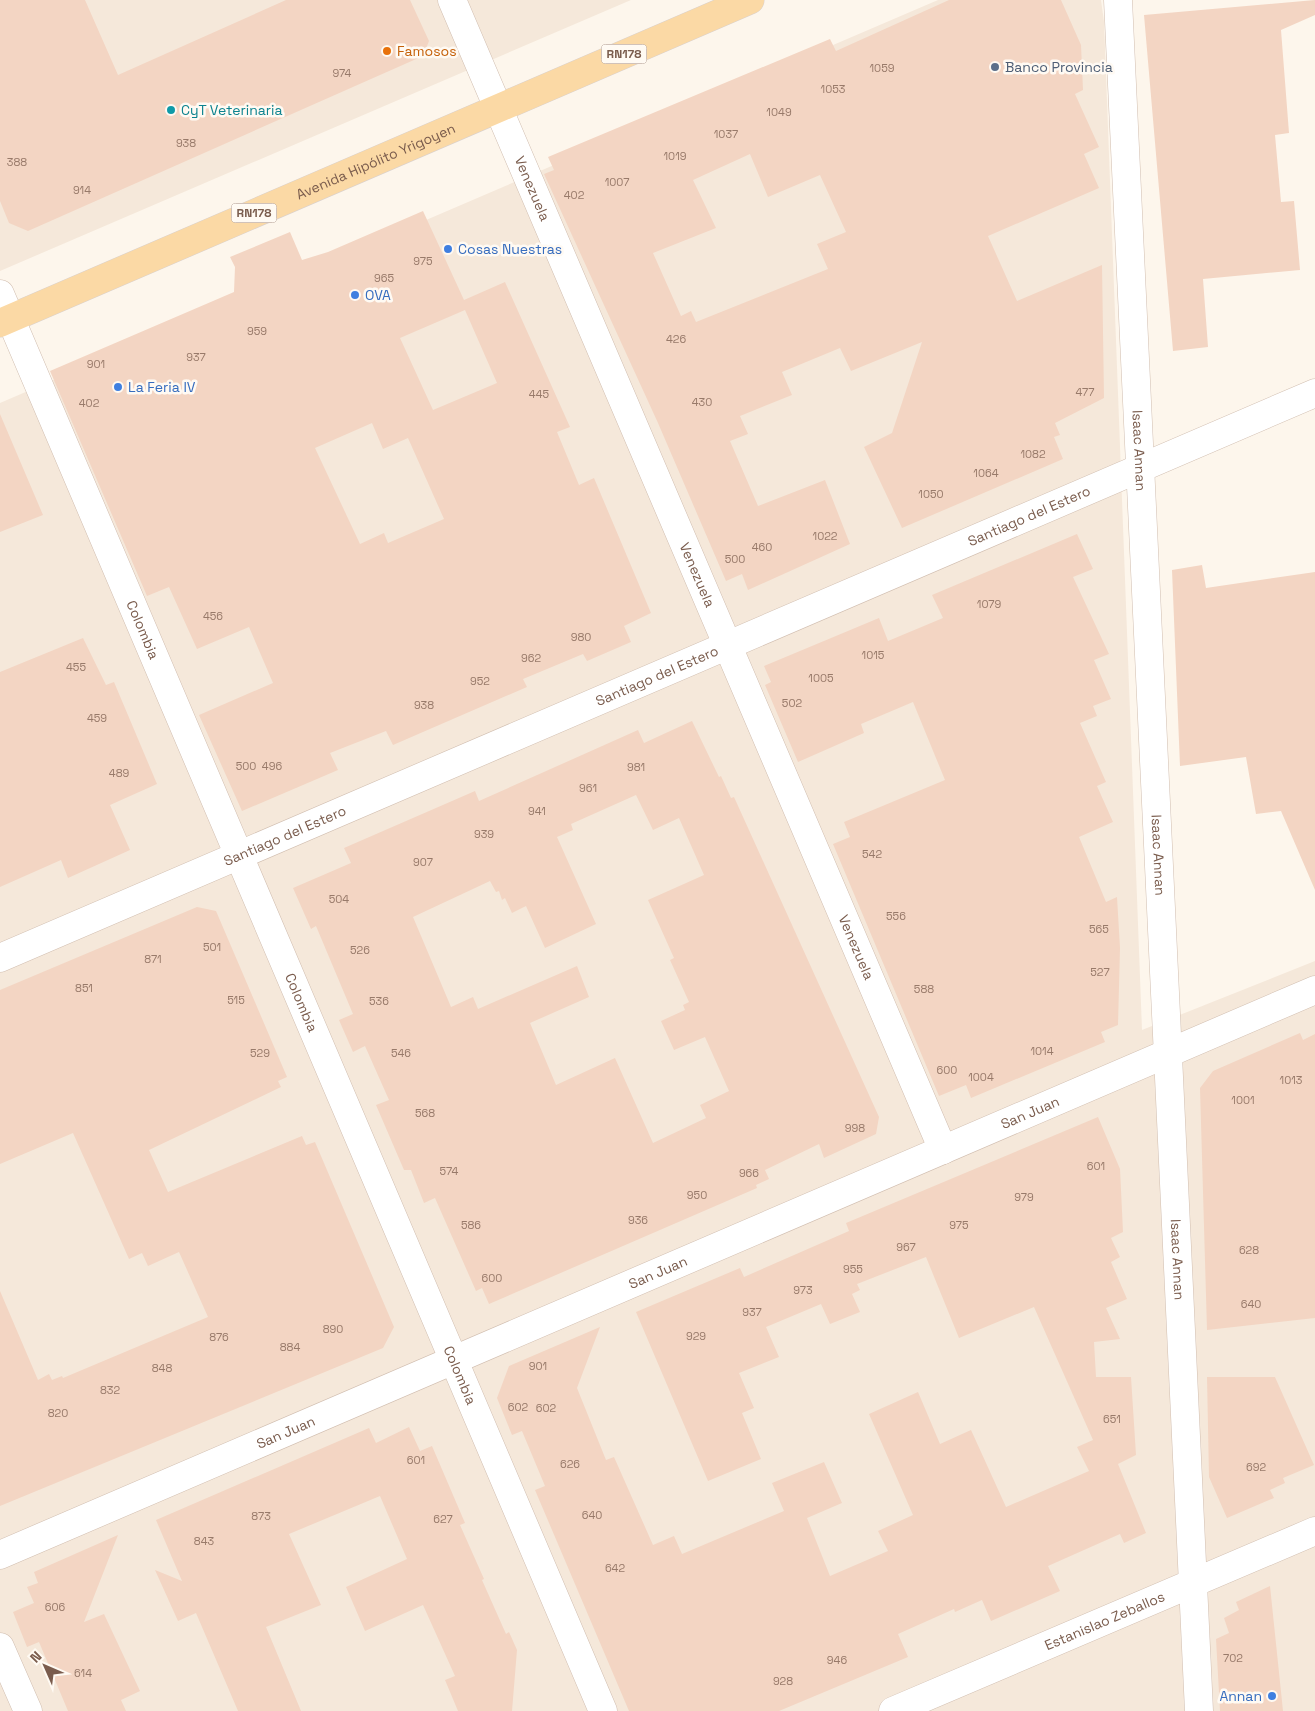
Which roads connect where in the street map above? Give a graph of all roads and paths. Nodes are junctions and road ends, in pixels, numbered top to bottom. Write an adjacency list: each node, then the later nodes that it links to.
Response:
1 (452, 0): 4 (street, Venezuela)
2 (750, 0): 4 (main road, Avenida Hipólito Yrigoyen / RN178)
3 (1118, 0): 7 (street, Isaac Annan)
4 (498, 108): 5 (main road, Avenida Hipólito Yrigoyen / RN178); 8 (street, Venezuela)
5 (3, 312): 9 (street, Colombia)
6 (1315, 393): 7 (street, Santiago del Estero)
7 (1141, 467): 8 (street, Santiago del Estero); 12 (street, Isaac Annan)
8 (728, 646): 9 (street, Santiago del Estero); 13 (street, Venezuela)
9 (238, 856): 10 (street, Santiago del Estero); 14 (street, Colombia)
10 (0, 958)
11 (1315, 990): 12 (street, San Juan)
12 (1169, 1053): 13 (street, San Juan); 17 (street, Isaac Annan)
13 (943, 1150): 14 (street, San Juan)
14 (454, 1360): 16 (street, San Juan); 20 (street, Colombia)
15 (1315, 1531): 17 (street, Estanislao Zeballos)
16 (0, 1555)
17 (1192, 1583): 21 (street, Estanislao Zeballos); 22 (street, Isaac Annan)
18 (0, 1646): 19 (street)
19 (28, 1711)
20 (603, 1711)
21 (893, 1711)
22 (1199, 1711)

